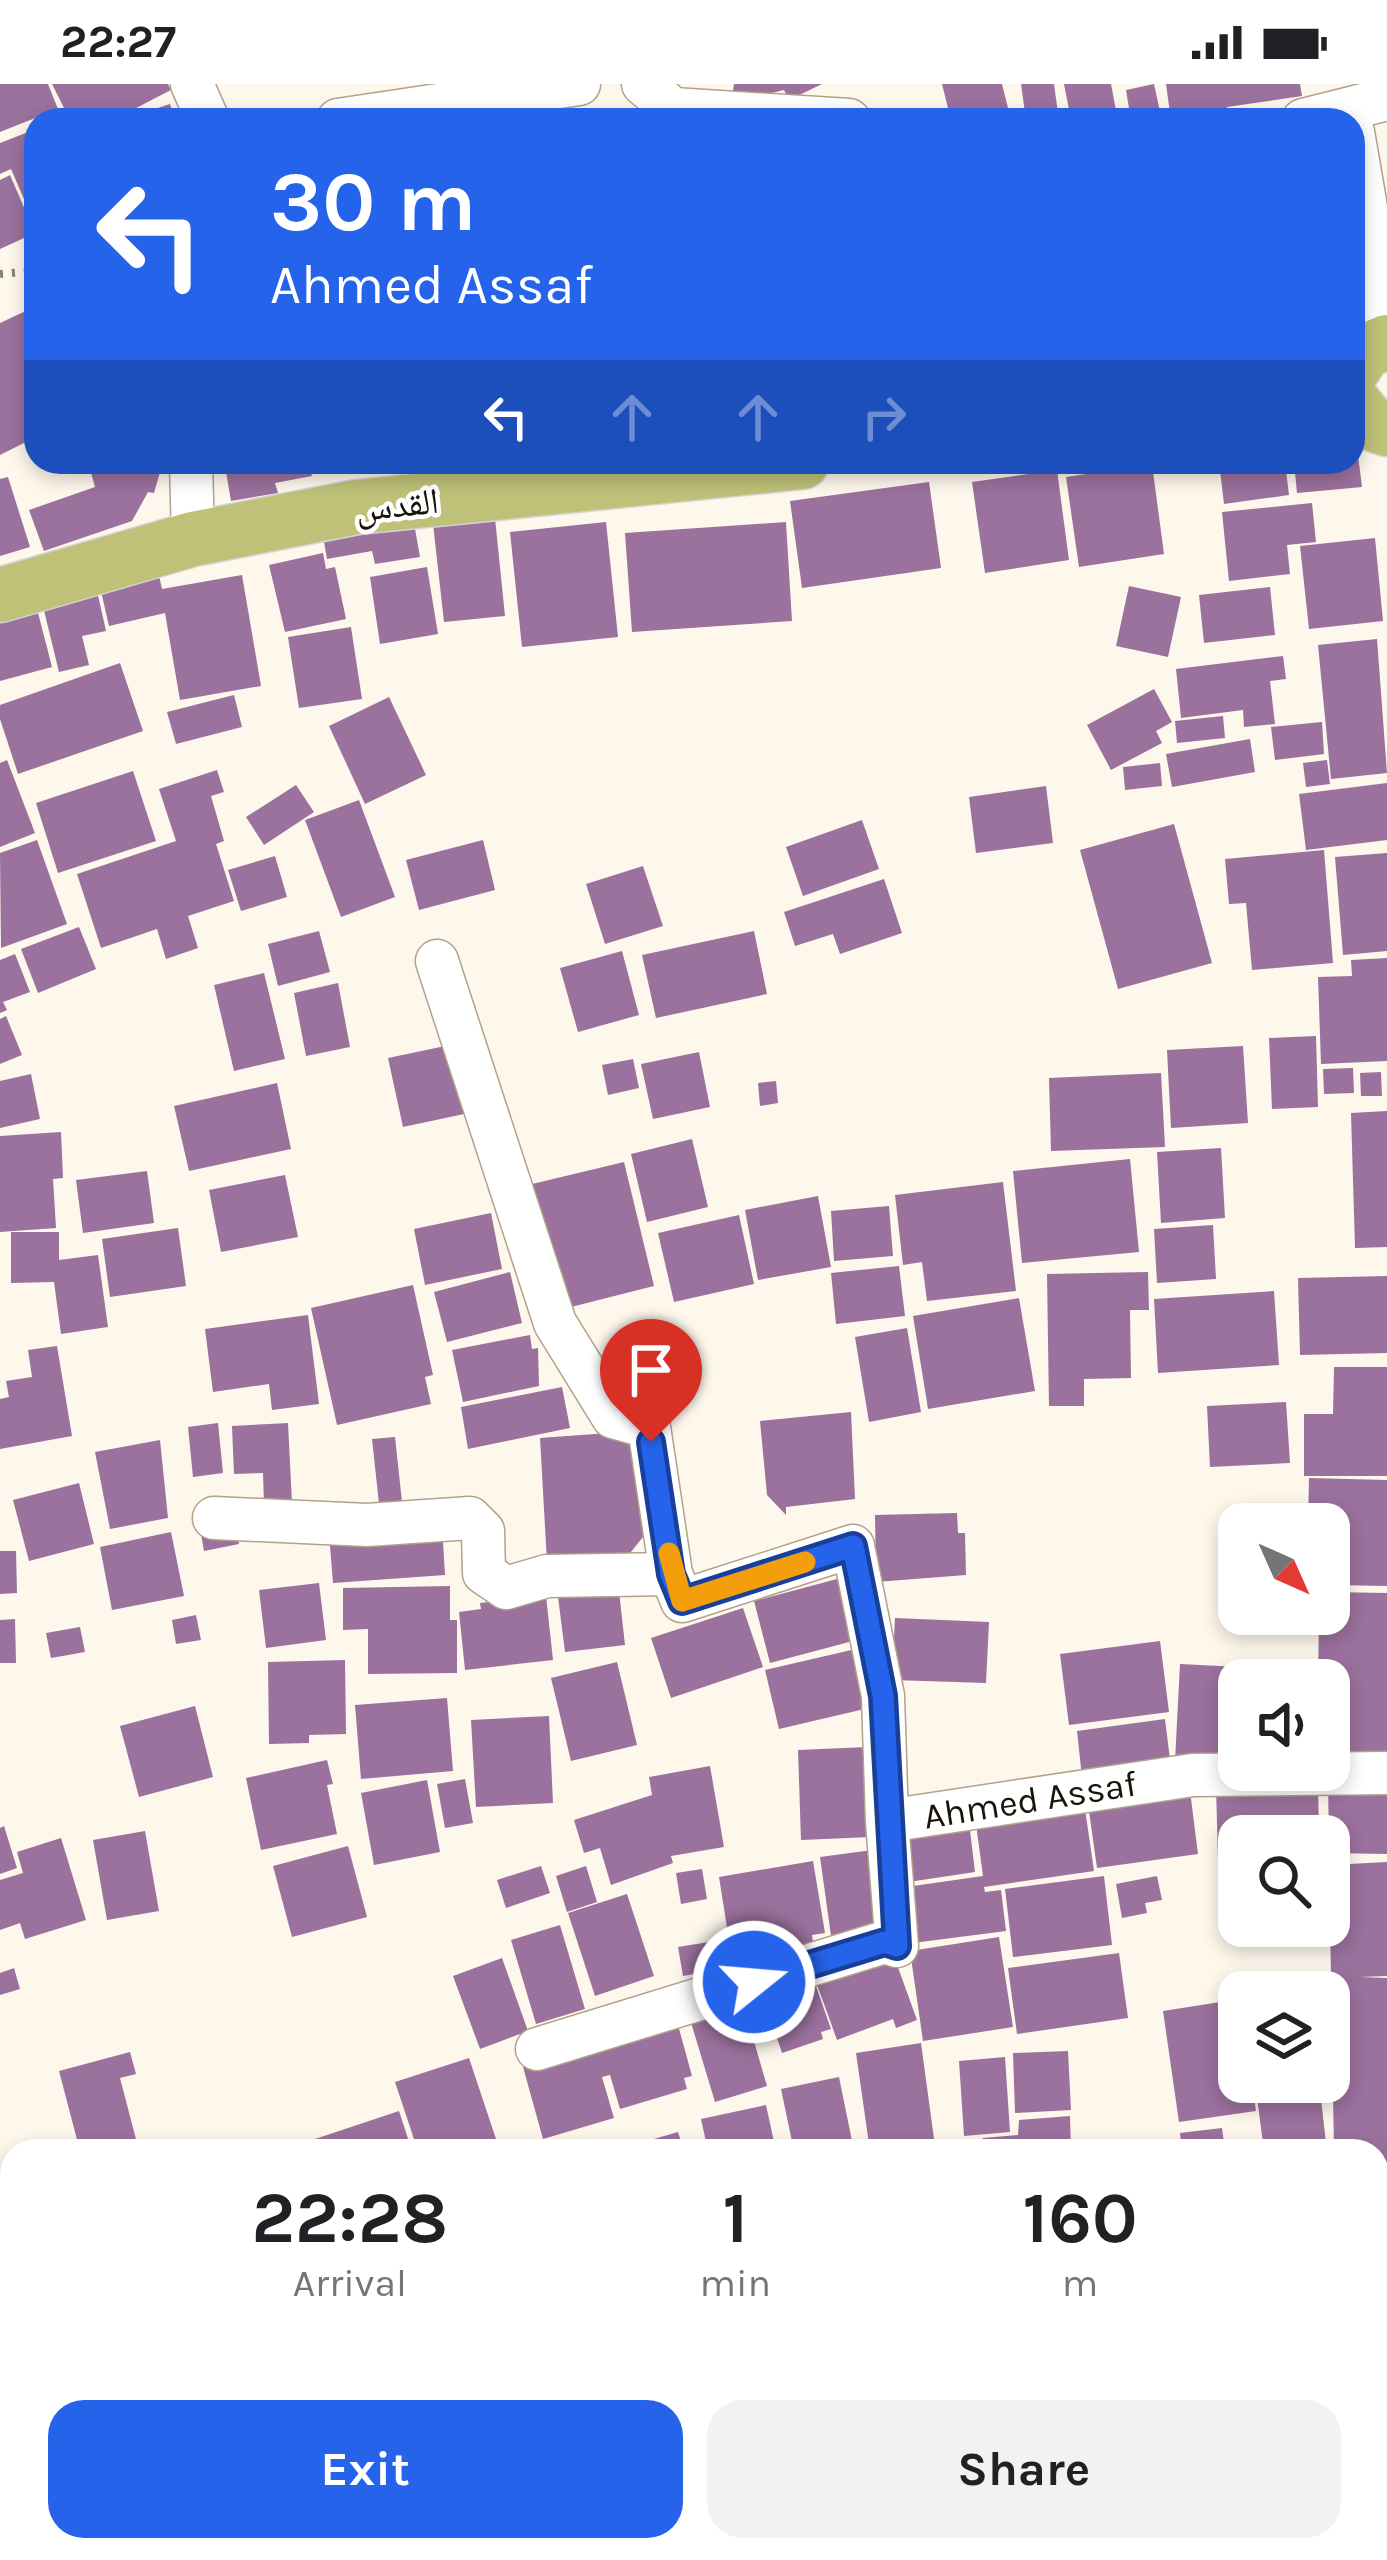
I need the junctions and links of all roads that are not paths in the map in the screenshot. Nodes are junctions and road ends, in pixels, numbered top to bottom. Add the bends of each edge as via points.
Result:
1 (579, 84) edge
2 (643, 84) edge
3 (418, 108) edge
4 (672, 108) edge
5 (1365, 167) edge
6 (1387, 330) edge
7 (190, 474) edge
8 (683, 474) edge
9 (193, 539) junction
10 (0, 596) edge
11 (436, 961) dead end
12 (214, 1518) dead end
13 (671, 1574) junction
14 (1387, 1773) edge
15 (887, 1821) junction
16 (537, 2049) dead end

1 - 3 street
2 - 4 street
5 - 6 street
7 - 9 street
8 - 9 main road, القدس via 357,507
9 - 10 main road, القدس
11 - 13 street via 555,1323 613,1417 649,1427
12 - 13 street via 367,1526 470,1518 483,1532 484,1574 506,1588 548,1576
13 - 15 street via 682,1601 853,1546 883,1696
14 - 15 street, Ahmed Assaf via 1193,1775
15 - 16 street, Ahmed Assaf via 897,1946 885,1942

